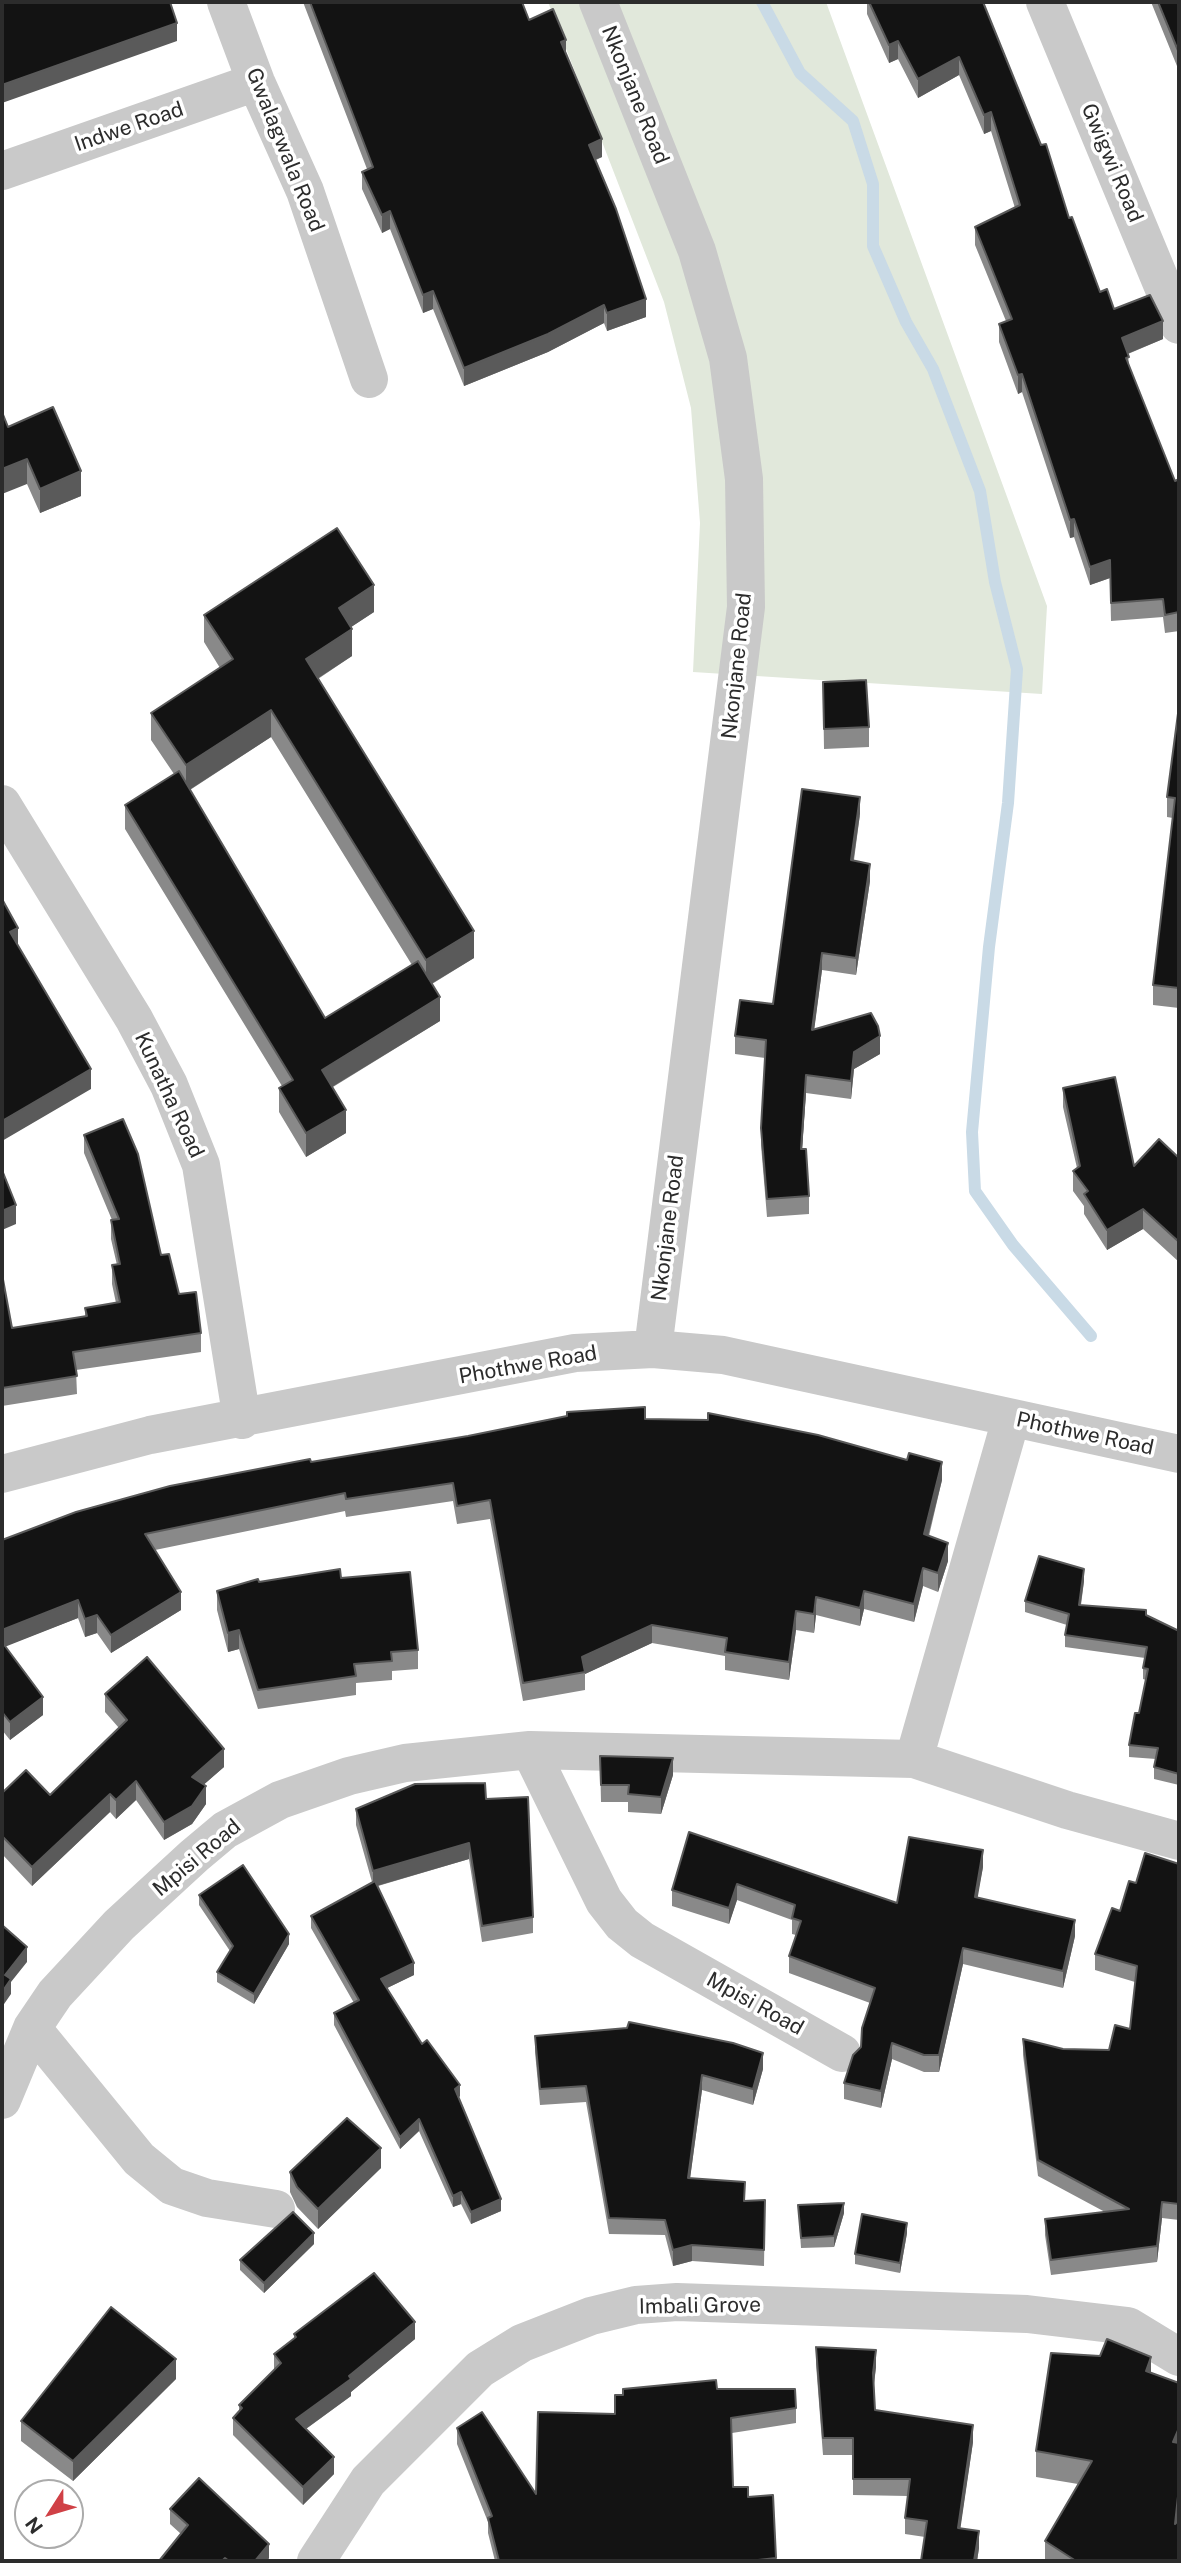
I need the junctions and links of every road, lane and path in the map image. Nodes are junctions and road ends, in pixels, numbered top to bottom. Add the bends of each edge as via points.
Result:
1 (226, 2) edge
2 (598, 2) edge
3 (1045, 2) edge
4 (256, 82) junction
5 (2, 171) edge
6 (1179, 325) edge
7 (369, 379) dead end
8 (2, 804) edge
9 (653, 1349) junction
10 (1011, 1419) junction
11 (242, 1420) junction
12 (1179, 1454) edge
13 (2, 1474) edge
14 (530, 1750) junction
15 (914, 1759) junction
16 (1179, 1841) edge
17 (32, 2028) junction
18 (842, 2053) dead end
19 (2, 2100) edge
20 (276, 2209) dead end
21 (1179, 2357) edge
22 (316, 2561) edge

1 - 4 street, Gwalagwala Road
2 - 9 street, Nkonjane Road via 697,251 728,358 744,479 746,607
3 - 6 street, Gwigwi Road
4 - 5 street, Indwe Road
4 - 7 street, Gwalagwala Road via 305,191
8 - 11 street, Kunatha Road via 134,1019 169,1085 201,1165
9 - 10 street, Phothwe Road via 723,1355
9 - 11 street, Phothwe Road via 575,1353
10 - 12 street, Phothwe Road
10 - 15 street
11 - 13 street, Phothwe Road via 92,1448
14 - 15 street, Mpisi Road
14 - 17 street, Mpisi Road via 405,1763 349,1776 253,1812 194,1856 119,1926 55,1994
14 - 18 street, Mpisi Road via 604,1900 622,1924 642,1940
15 - 16 street, Mpisi Road
17 - 19 street, Mpisi Road
17 - 20 street via 139,2160 172,2186 207,2198
21 - 22 street, Imbali Grove via 1128,2326 1027,2314 677,2302 591,2315 522,2343 480,2369 368,2481

